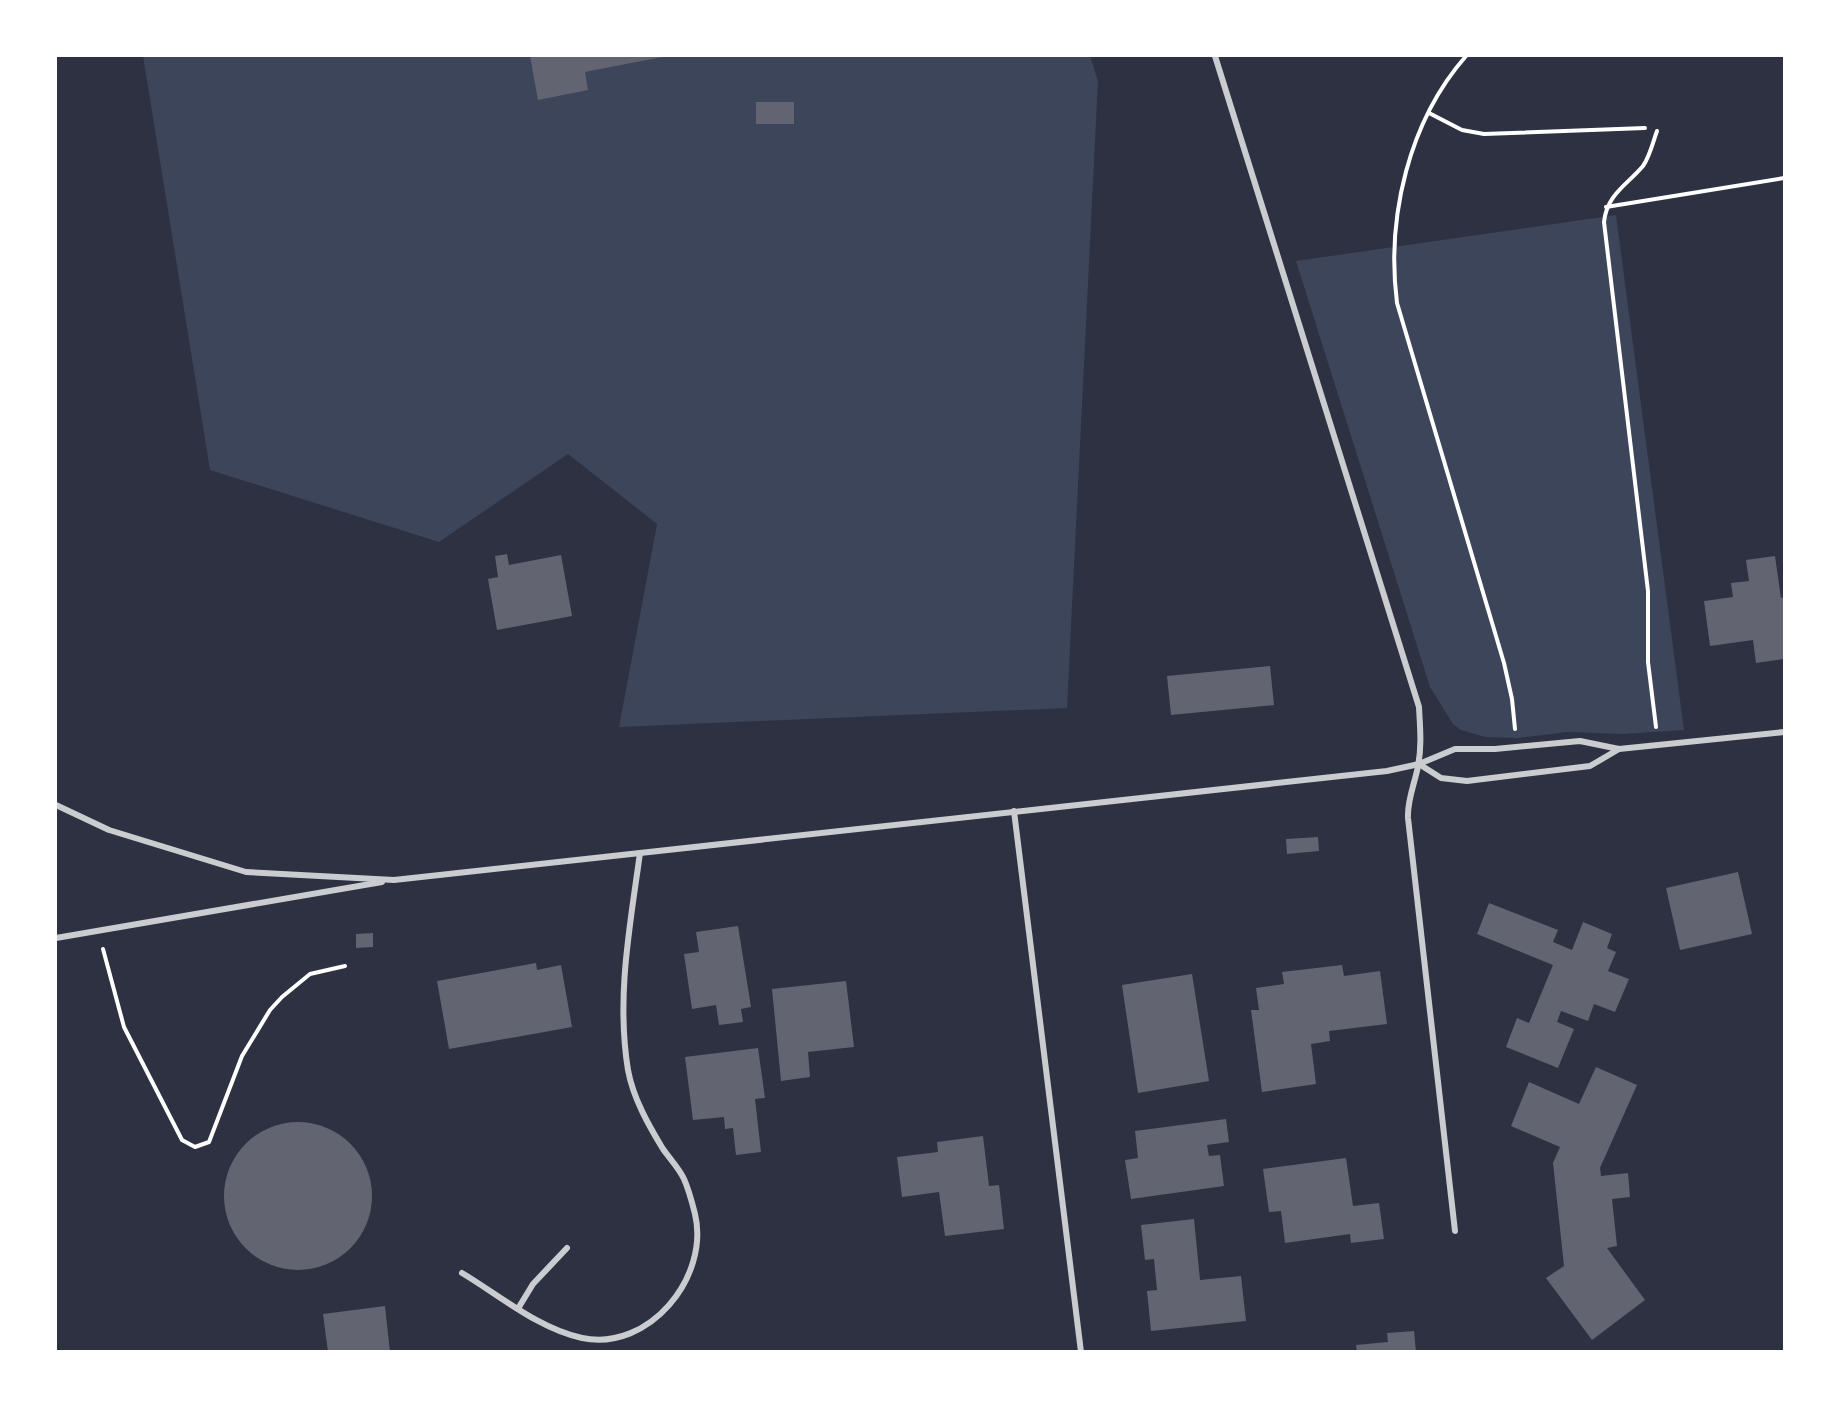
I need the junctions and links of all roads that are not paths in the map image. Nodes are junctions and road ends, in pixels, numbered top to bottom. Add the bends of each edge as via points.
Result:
1 (1215, 56) edge
2 (1785, 732) edge
3 (1619, 749) junction
4 (1419, 764) junction
5 (56, 805) edge
6 (1014, 811) junction
7 (640, 853) junction
8 (394, 880) junction
9 (56, 938) edge
10 (1455, 1231) dead end
11 (567, 1248) dead end
12 (462, 1272) dead end
13 (519, 1307) junction
14 (1081, 1352) edge

1 - 4 street via 1419,707
2 - 3 street
3 - 4 street via 1580,741 1455,749
3 - 4 street via 1590,766 1467,781 1441,778
4 - 6 street via 1386,771
4 - 10 street via 1407,809
5 - 8 street via 109,830 246,872
6 - 7 street
6 - 14 street
7 - 8 street
7 - 13 street via 625,968 624,1040 629,1074 643,1111 687,1187 696,1216 697,1248 680,1292 666,1310 622,1335 605,1339 576,1336
8 - 9 street
11 - 13 street via 533,1284
12 - 13 street

